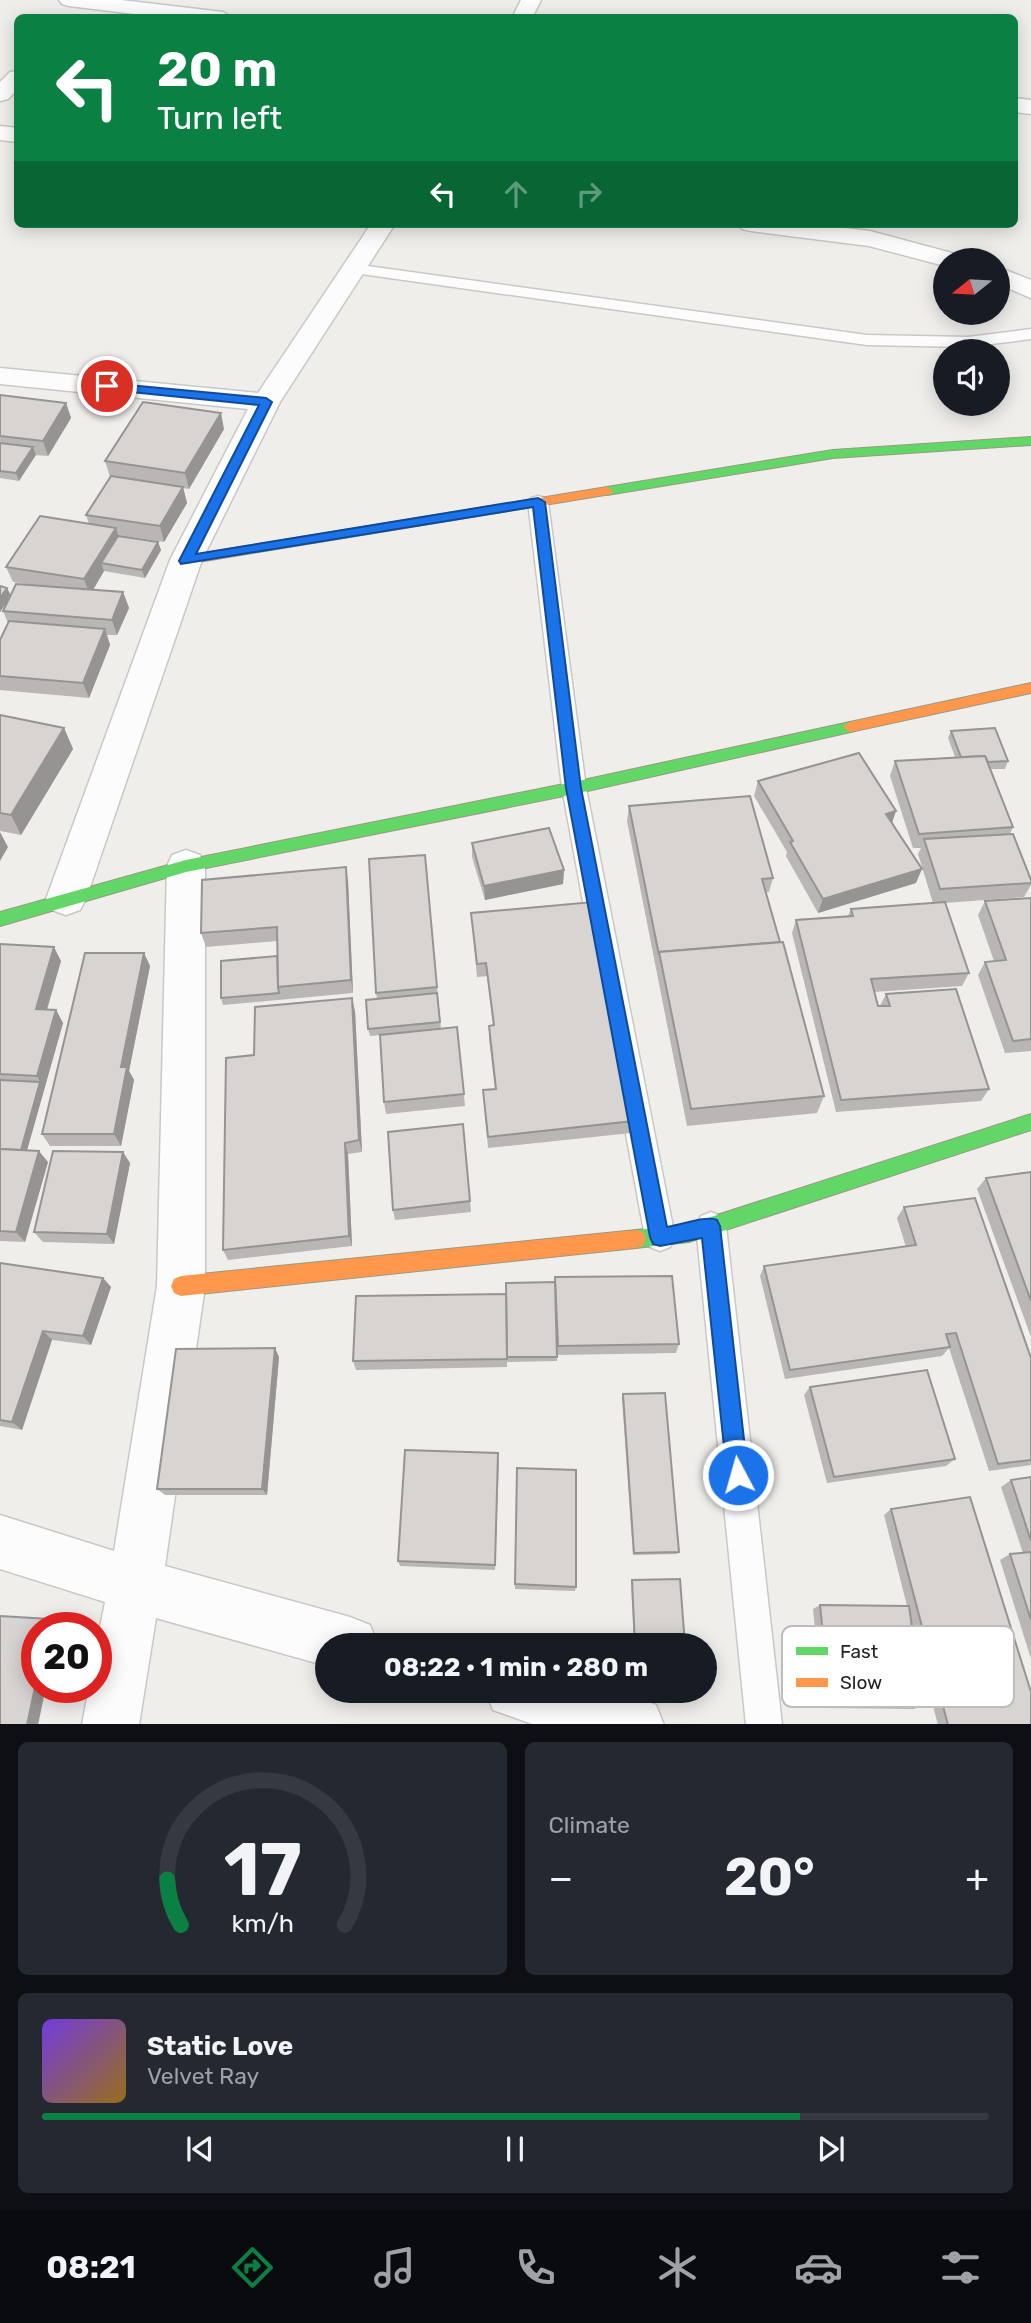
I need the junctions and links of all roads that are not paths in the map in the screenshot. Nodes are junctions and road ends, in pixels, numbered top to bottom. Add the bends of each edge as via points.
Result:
1 (68, 0) edge
2 (94, 1) edge
3 (82, 14) edge
4 (193, 14) edge
5 (14, 80) edge
6 (0, 94) edge
7 (380, 228) edge
8 (781, 228) edge
9 (933, 256) edge
10 (353, 269) junction
11 (1010, 280) edge
12 (1031, 290) edge
13 (1031, 334) edge
14 (0, 376) edge
15 (266, 402) junction
16 (1031, 441) edge
17 (538, 502) junction
18 (186, 561) junction
19 (1031, 688) edge
20 (574, 788) junction
21 (186, 866) junction
22 (65, 899) junction
23 (0, 919) edge
24 (1031, 1122) edge
25 (711, 1226) junction
26 (660, 1237) junction
27 (181, 1286) junction
28 (0, 1542) edge
29 (135, 1585) junction
30 (315, 1635) edge
31 (559, 1703) edge
32 (110, 1724) edge
33 (634, 1724) edge
34 (764, 1724) edge

1 - 2 street
2 - 3 street
2 - 4 street
5 - 6 street
7 - 10 street
8 - 9 street via 870,240
10 - 13 lane via 867,340 968,342
10 - 15 street
11 - 12 street
14 - 15 street
15 - 18 street
16 - 17 street via 833,454
17 - 18 street
17 - 20 lane
18 - 22 street
19 - 20 street
20 - 21 street
20 - 26 lane
21 - 22 street
21 - 27 street
22 - 23 street
24 - 25 street
25 - 26 street
25 - 34 lane
26 - 27 street
27 - 29 street
28 - 29 street
29 - 30 street
29 - 32 street
31 - 33 street

